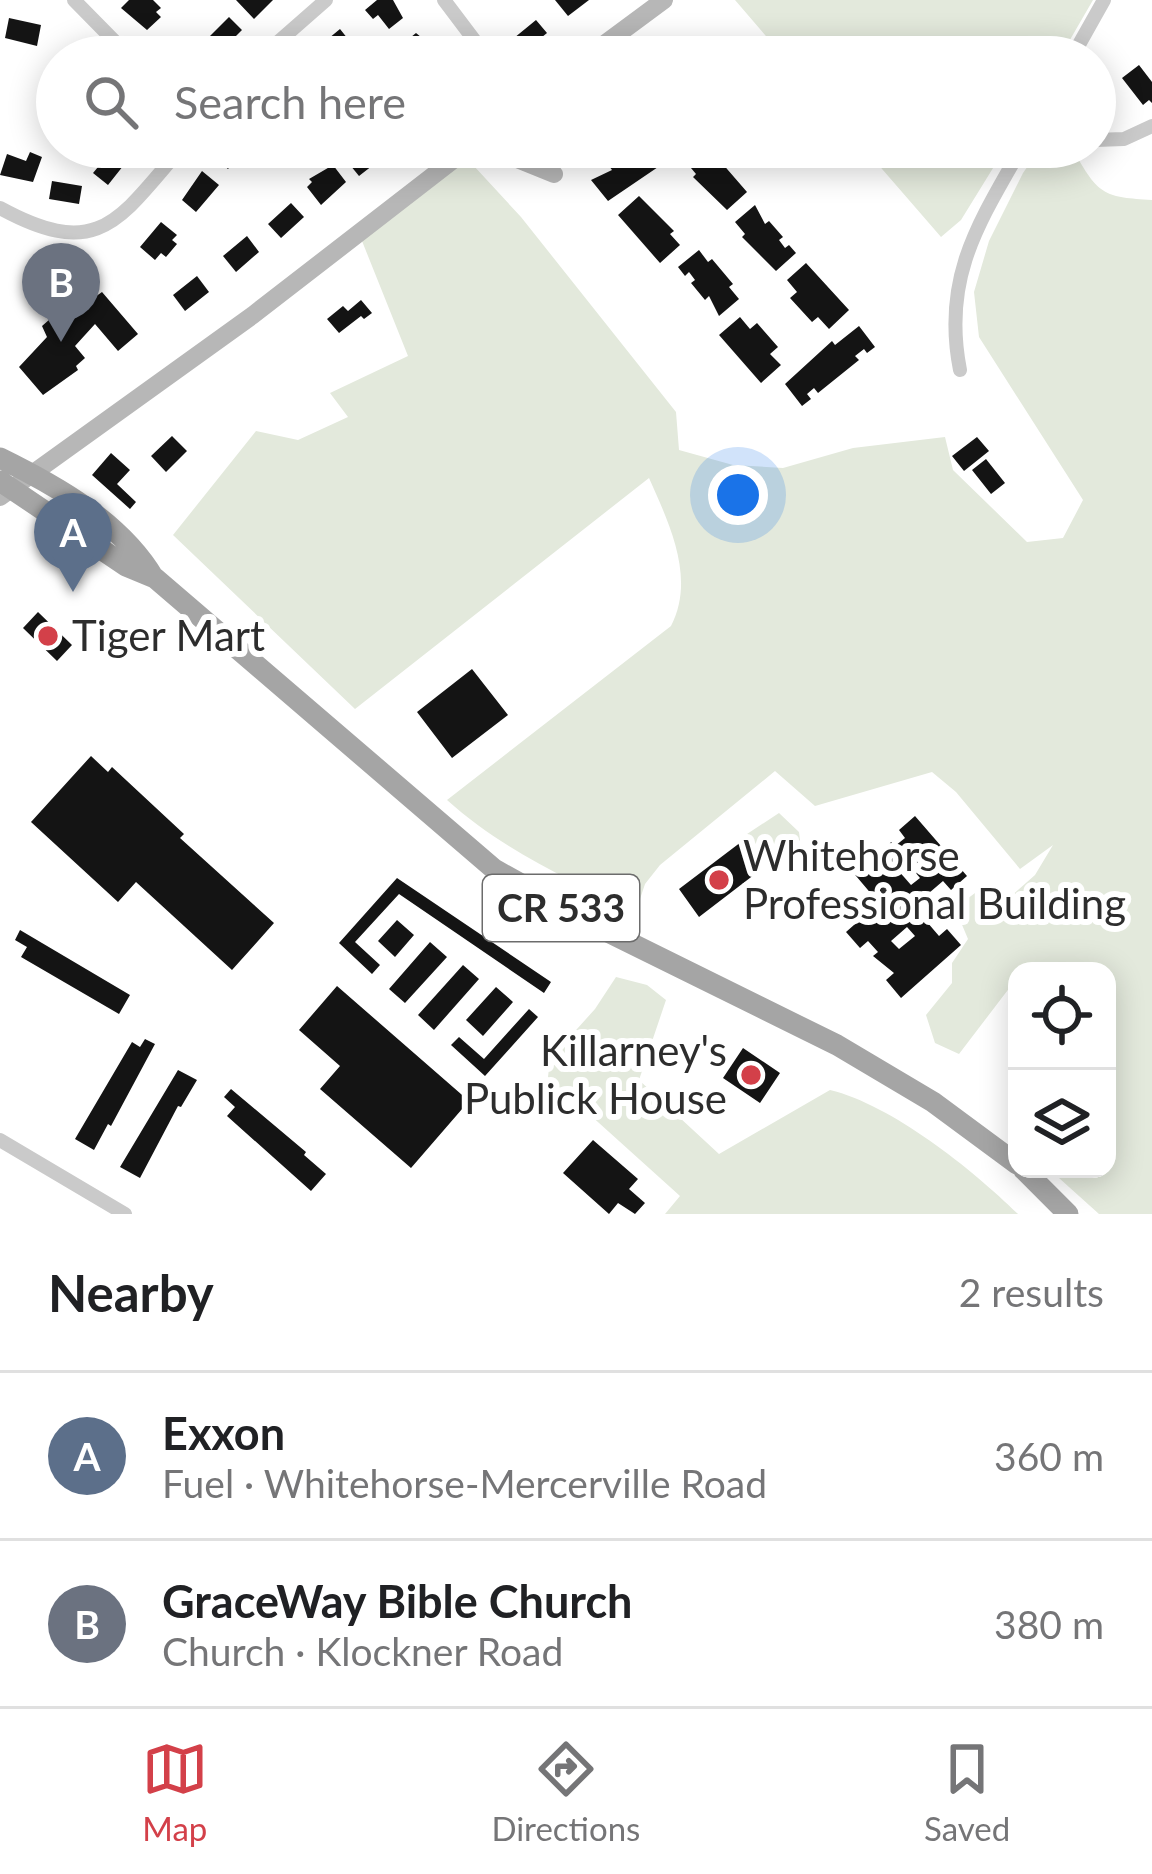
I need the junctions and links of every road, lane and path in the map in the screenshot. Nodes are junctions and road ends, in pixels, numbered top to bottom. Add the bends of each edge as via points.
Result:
1 (74, 0) edge
2 (326, 0) edge
3 (444, 0) edge
4 (664, 0) edge
5 (1104, 0) edge
6 (109, 36) edge
7 (285, 36) edge
8 (471, 36) edge
9 (615, 36) edge
10 (1084, 36) edge
11 (1152, 126) edge
12 (1116, 139) edge
13 (164, 168) edge
14 (443, 168) edge
15 (539, 168) edge
16 (1010, 168) edge
17 (554, 174) dead end
18 (0, 208) edge
19 (960, 370) dead end
20 (0, 458) edge
21 (31, 474) junction
22 (4, 489) edge
23 (155, 578) junction
24 (0, 1140) edge
25 (1008, 1158) edge
26 (1031, 1178) edge
27 (125, 1214) edge
28 (1067, 1214) edge

1 - 6 street
2 - 7 street
3 - 8 street
4 - 9 main road
5 - 10 street
11 - 12 street
13 - 18 street via 132,205 94,230 45,231
14 - 21 main road
15 - 17 main road
16 - 19 street via 960,272
20 - 21 main road, CR 533
21 - 22 main road
21 - 23 main road, CR 533 via 117,533
22 - 23 main road, CR 533
23 - 25 main road, CR 533 via 494,869 854,1054
24 - 27 street
26 - 28 main road, CR 533

